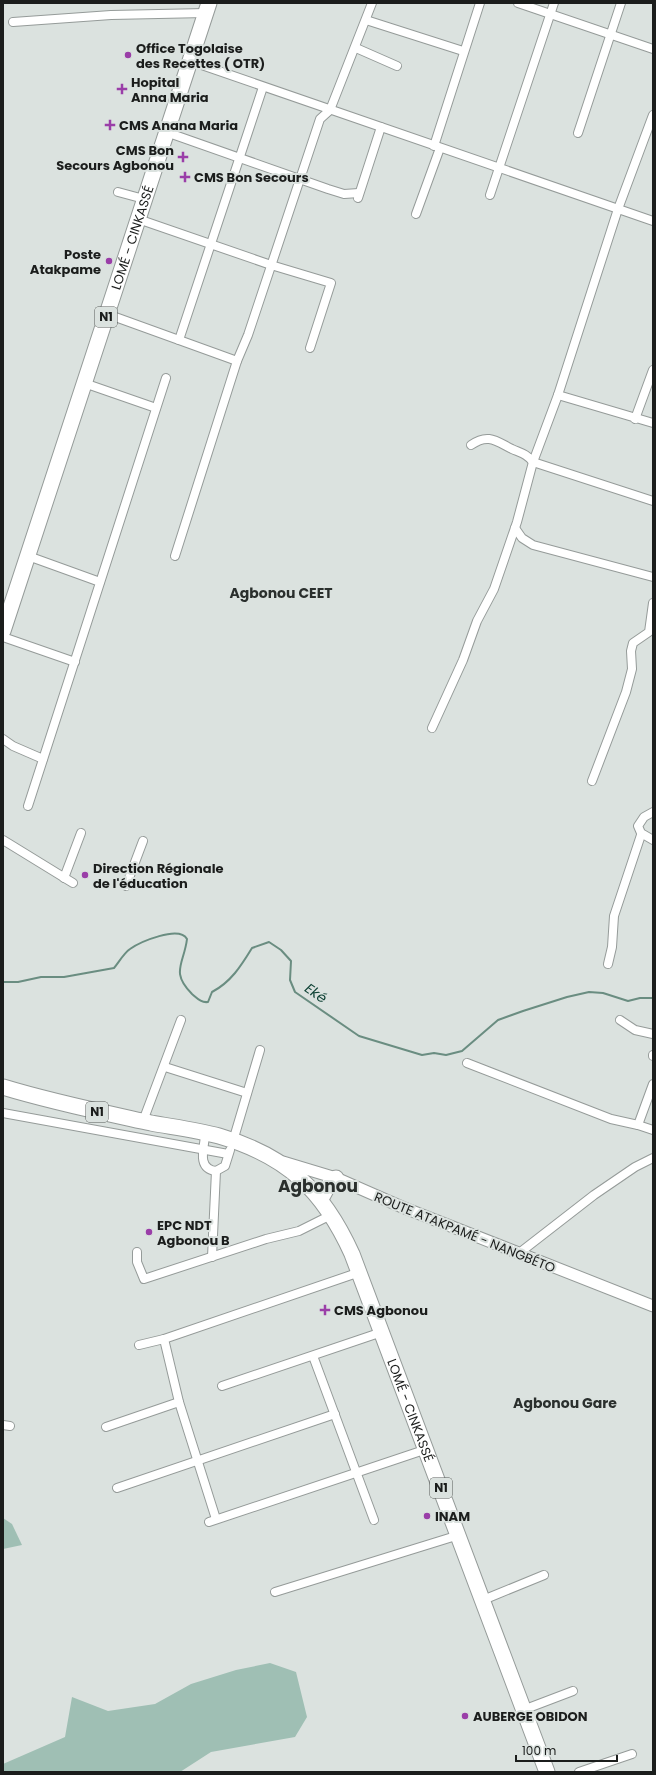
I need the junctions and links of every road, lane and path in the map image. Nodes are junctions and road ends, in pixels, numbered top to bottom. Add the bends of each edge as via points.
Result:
1 (372, 3) edge
2 (480, 3) edge
3 (518, 3) edge
4 (554, 3) edge
5 (620, 3) edge
6 (208, 8) edge
7 (550, 15) junction
8 (366, 20) junction
9 (13, 22) dead end
10 (609, 34) junction
11 (356, 48) junction
12 (653, 49) edge
13 (463, 51) junction
14 (190, 61) junction
15 (397, 66) dead end
16 (263, 86) junction
17 (330, 110) junction
18 (653, 115) edge
19 (381, 127) junction
20 (166, 132) junction
21 (578, 133) dead end
22 (437, 147) junction
23 (240, 157) junction
24 (499, 168) junction
25 (300, 179) junction
26 (118, 192) dead end
27 (490, 195) dead end
28 (144, 199) junction
29 (618, 209) junction
30 (416, 214) dead end
31 (138, 219) junction
32 (653, 222) edge
33 (212, 245) junction
34 (271, 265) junction
35 (107, 314) junction
36 (179, 340) junction
37 (310, 348) dead end
38 (237, 361) junction
39 (653, 370) edge
40 (166, 378) dead end
41 (84, 383) junction
42 (558, 395) junction
43 (156, 408) junction
44 (636, 419) junction
45 (653, 423) edge
46 (471, 446) dead end
47 (534, 462) junction
48 (653, 501) edge
49 (515, 528) junction
50 (28, 556) junction
51 (175, 556) dead end
52 (653, 577) edge
53 (100, 582) junction
54 (653, 603) edge
55 (3, 631) edge
56 (3, 638) edge
57 (75, 662) junction
58 (432, 728) dead end
59 (3, 738) edge
60 (43, 759) junction
61 (592, 782) dead end
62 (28, 806) dead end
63 (653, 812) edge
64 (82, 833) dead end
65 (641, 835) dead end
66 (3, 840) edge
67 (653, 840) edge
68 (143, 841) dead end
69 (64, 878) junction
70 (73, 883) dead end
71 (126, 886) dead end
72 (608, 964) dead end
73 (181, 1020) dead end
74 (620, 1020) dead end
75 (653, 1034) edge
76 (260, 1050) dead end
77 (467, 1063) dead end
78 (165, 1067) junction
79 (653, 1084) edge
80 (3, 1087) edge
81 (246, 1093) junction
82 (3, 1113) edge
83 (143, 1121) junction
84 (638, 1125) junction
85 (653, 1130) edge
86 (200, 1140) junction
87 (231, 1147) junction
88 (653, 1158) edge
89 (277, 1160) junction
90 (216, 1171) junction
91 (336, 1178) junction
92 (327, 1208) junction
93 (137, 1252) dead end
94 (518, 1254) junction
95 (212, 1257) junction
96 (360, 1272) junction
97 (653, 1306) edge
98 (382, 1332) junction
99 (164, 1339) junction
100 (139, 1345) dead end
101 (313, 1356) junction
102 (222, 1386) dead end
103 (180, 1402) junction
104 (335, 1414) junction
105 (106, 1427) dead end
106 (427, 1449) junction
107 (198, 1461) junction
108 (357, 1473) junction
109 (117, 1488) dead end
110 (374, 1520) dead end
111 (458, 1535) junction
112 (544, 1575) dead end
113 (275, 1592) dead end
114 (483, 1600) junction
115 (573, 1691) dead end
116 (523, 1710) junction
117 (632, 1754) dead end
118 (546, 1772) edge
119 (579, 1772) edge

1 - 8 street
2 - 13 street
3 - 7 street
4 - 7 street
5 - 10 street
6 - 9 street
6 - 14 highway, LOMÉ - CINKASSÉ / N1
7 - 10 street
7 - 24 street
8 - 11 street
8 - 13 street
10 - 12 street
10 - 21 street
11 - 15 street
11 - 17 street
13 - 22 street
14 - 16 street
14 - 20 highway, LOMÉ - CINKASSÉ / N1
16 - 17 street
16 - 23 street
17 - 19 street
17 - 25 street via 320,119
18 - 29 street
19 - 22 street
19 - 25 street via 359,196 344,194
20 - 23 street
20 - 28 highway, LOMÉ - CINKASSÉ / N1
22 - 24 street
22 - 30 street
23 - 25 street
23 - 33 street
24 - 27 street
24 - 29 street
25 - 34 street
26 - 28 street
28 - 31 highway, LOMÉ - CINKASSÉ / N1
29 - 32 street
29 - 42 street
31 - 33 street
31 - 35 highway, LOMÉ - CINKASSÉ / N1
33 - 34 street
33 - 36 street
34 - 37 street via 331,283
34 - 38 street
35 - 36 street
35 - 41 highway, LOMÉ - CINKASSÉ / N1
36 - 38 street
38 - 51 street
39 - 44 street
40 - 43 street
41 - 43 street
41 - 50 highway, LOMÉ - CINKASSÉ / N1
42 - 44 street
42 - 47 street
43 - 53 street
44 - 45 street
46 - 47 street via 479,440 499,441 527,455
47 - 48 street
47 - 49 street
49 - 52 street via 522,538 534,545
49 - 58 street via 494,589 477,621 463,660
50 - 53 street
50 - 55 highway, LOMÉ - CINKASSÉ / N1
53 - 57 street
54 - 61 street via 649,632 633,643 632,669 626,692
56 - 57 street
57 - 60 street
59 - 60 street via 13,746
60 - 62 street
63 - 67 street via 644,817 638,826 641,833
64 - 69 street
65 - 72 street via 614,916
66 - 69 street
68 - 71 street
69 - 70 street
73 - 78 street
74 - 75 street via 636,1030
76 - 81 street
77 - 84 street via 611,1119
78 - 81 street
78 - 83 street
79 - 84 street
80 - 83 highway, N1 via 59,1103
81 - 87 street
82 - 86 street
83 - 86 highway, N1
84 - 85 street
86 - 87 highway, LOMÉ - CINKASSÉ / N1
86 - 87 street
86 - 90 street via 204,1165
87 - 89 highway, LOMÉ - CINKASSÉ / N1
87 - 90 street via 225,1166
87 - 92 highway, LOMÉ - CINKASSÉ / N1 via 256,1155 283,1171
88 - 94 street via 594,1195
89 - 91 main road, ROUTE ATAKPAMÉ - NANGBÉTO
89 - 92 highway, LOMÉ - CINKASSÉ / N1 via 298,1176
90 - 95 street
91 - 92 highway via 328,1186
91 - 94 main road, ROUTE ATAKPAMÉ - NANGBÉTO
92 - 95 street via 299,1231
92 - 96 highway, LOMÉ - CINKASSÉ / N1 via 345,1237
93 - 95 street via 137,1262 144,1279
94 - 97 main road, ROUTE ATAKPAMÉ - NANGBÉTO
96 - 98 highway, LOMÉ - CINKASSÉ / N1
96 - 99 street
98 - 101 street
98 - 106 highway, LOMÉ - CINKASSÉ / N1
99 - 100 street
99 - 103 street
101 - 102 street
101 - 104 street
103 - 105 street
103 - 107 street
104 - 107 street
104 - 108 street
106 - 108 street
106 - 111 highway, LOMÉ - CINKASSÉ / N1
107 - 108 street via 212,1521
107 - 109 street
108 - 110 street
111 - 113 street
111 - 114 highway, LOMÉ - CINKASSÉ / N1
112 - 114 street
114 - 116 highway, LOMÉ - CINKASSÉ / N1
115 - 116 street
116 - 118 highway, LOMÉ - CINKASSÉ / N1
117 - 119 street

